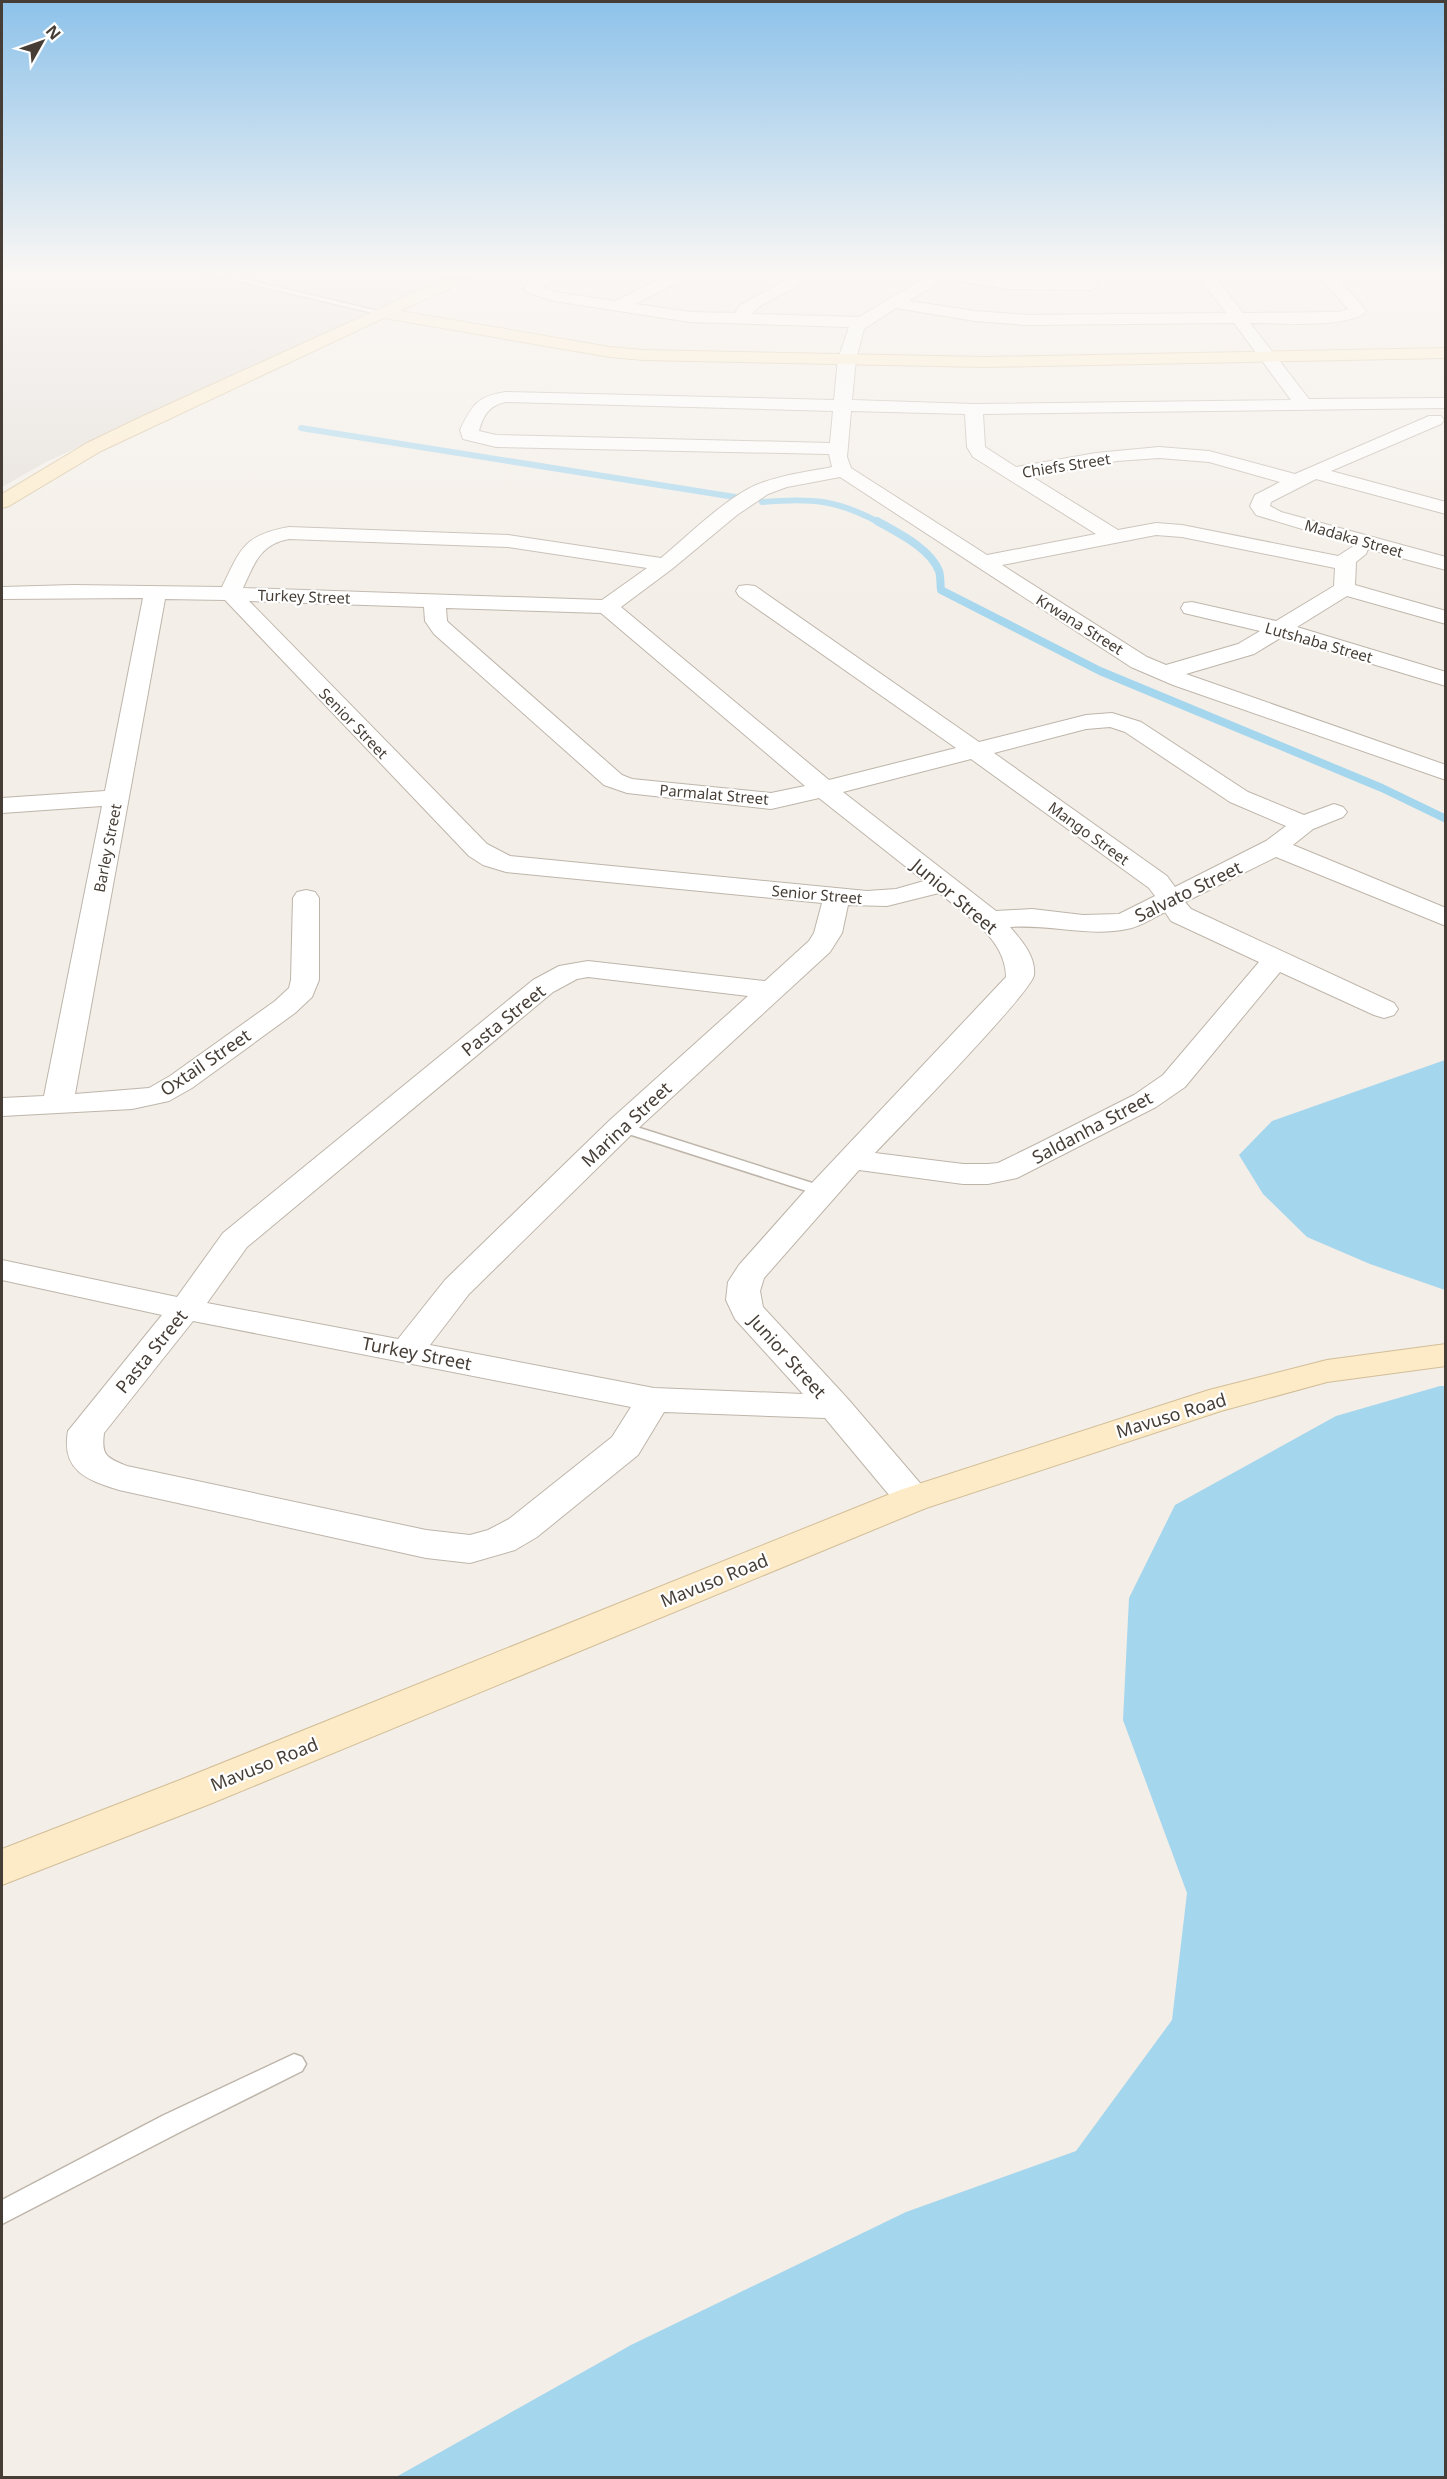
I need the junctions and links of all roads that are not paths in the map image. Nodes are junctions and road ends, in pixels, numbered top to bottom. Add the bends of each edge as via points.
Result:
1 (219, 389) edge
2 (845, 389) edge
3 (1292, 389) edge
4 (1303, 403) junction
5 (1419, 403) junction
6 (1446, 403) edge
7 (844, 406) junction
8 (974, 409) junction
9 (1440, 422) edge
10 (841, 460) junction
11 (1012, 474) junction
12 (1305, 476) junction
13 (2, 502) edge
14 (1446, 508) edge
15 (1113, 536) junction
16 (1369, 543) junction
17 (984, 562) junction
18 (1344, 564) junction
19 (1446, 564) edge
20 (665, 565) junction
21 (1344, 588) junction
22 (747, 591) dead end
23 (2, 593) edge
24 (154, 593) junction
25 (230, 593) junction
26 (435, 602) junction
27 (607, 607) junction
28 (1192, 608) dead end
29 (1446, 618) edge
30 (1280, 629) junction
31 (1163, 673) junction
32 (1446, 679) edge
33 (975, 750) junction
34 (1446, 773) edge
35 (824, 789) junction
36 (117, 798) junction
37 (2, 805) edge
38 (1334, 812) dead end
39 (1304, 824) junction
40 (1275, 847) junction
41 (942, 883) junction
42 (837, 897) junction
43 (306, 898) dead end
44 (1169, 901) junction
45 (1445, 918) edge
46 (990, 921) junction
47 (1275, 960) junction
48 (770, 990) junction
49 (1384, 1009) dead end
50 (58, 1103) junction
51 (2, 1107) edge
52 (621, 1127) junction
53 (852, 1160) junction
54 (822, 1191) junction
55 (2, 1270) edge
56 (185, 1309) junction
57 (407, 1351) junction
58 (1446, 1355) edge
59 (654, 1400) junction
60 (835, 1407) junction
61 (913, 1499) junction
62 (2, 1867) edge
63 (294, 2064) dead end
64 (2, 2212) edge

1 - 13 street via 105,442
2 - 7 street
3 - 4 street
4 - 5 street
4 - 8 street
5 - 6 street
5 - 9 street
7 - 8 street
7 - 10 street
7 - 10 street via 506,397 494,398 481,406 469,430 470,435 496,441
8 - 11 street via 976,447
9 - 12 street
10 - 17 street, Krwana Street
10 - 20 street via 761,490
11 - 12 street, Chiefs Street via 1129,455 1180,453
11 - 15 street
12 - 14 street, Chiefs Street
12 - 16 street, Madaka Street via 1262,499 1263,511
15 - 17 street
15 - 18 street via 1168,529
16 - 18 street
16 - 19 street, Madaka Street
17 - 31 street, Krwana Street via 1139,662
18 - 21 street
20 - 25 street via 508,541 289,533 270,536 254,545
20 - 27 street
21 - 29 street
21 - 30 street
22 - 33 street, Mango Street
23 - 24 street, Turkey Street
24 - 25 street, Turkey Street
24 - 36 street, Barley Street
25 - 26 street, Turkey Street
25 - 42 street, Senior Street via 492,860
26 - 27 street, Turkey Street
26 - 35 street, Parmalat Street via 436,621 442,629 619,783 635,788 760,800
27 - 35 street, Junior Street
28 - 30 street, Lutshaba Street
30 - 31 street via 1246,649
30 - 32 street, Lutshaba Street
31 - 34 street, Krwana Street
33 - 35 street, Parmalat Street
33 - 39 street, Parmalat Street via 1112,720 1133,727 1239,797
33 - 44 street, Mango Street via 1158,882
35 - 41 street, Junior Street
36 - 37 street
36 - 50 street, Barley Street
38 - 39 street, Salvato Street
39 - 40 street, Salvato Street
40 - 44 street, Salvato Street
40 - 45 street
41 - 42 street, Senior Street via 887,899
41 - 46 street, Junior Street
42 - 48 street, Marina Street via 828,933 820,946
43 - 50 street, Oxtail Street via 305,980 295,999 158,1095
44 - 46 street, Salvato Street via 1124,922 1032,917
44 - 47 street, Mango Street via 1181,915
46 - 53 street, Junior Street via 1014,950 1020,978
47 - 49 street, Mango Street
47 - 53 street, Saldanha Street via 1174,1081 1144,1101 1006,1171 963,1174
48 - 52 street, Marina Street
48 - 56 street, Pasta Street via 588,969 557,977 239,1236 226,1248
50 - 51 street, Oxtail Street
52 - 54 lane
52 - 57 street, Marina Street via 457,1287
53 - 54 street, Junior Street
54 - 60 street, Junior Street via 741,1287 747,1311
55 - 56 street, Turkey Street
56 - 57 street, Turkey Street
56 - 59 street, Pasta Street via 86,1431 82,1447 96,1469 426,1544 470,1549 501,1540 523,1528 625,1446
57 - 59 street, Turkey Street
58 - 61 street, Mavuso Road via 1327,1371 1209,1402
59 - 60 street, Turkey Street
60 - 61 street, Junior Street
61 - 62 street, Mavuso Road
63 - 64 lane

